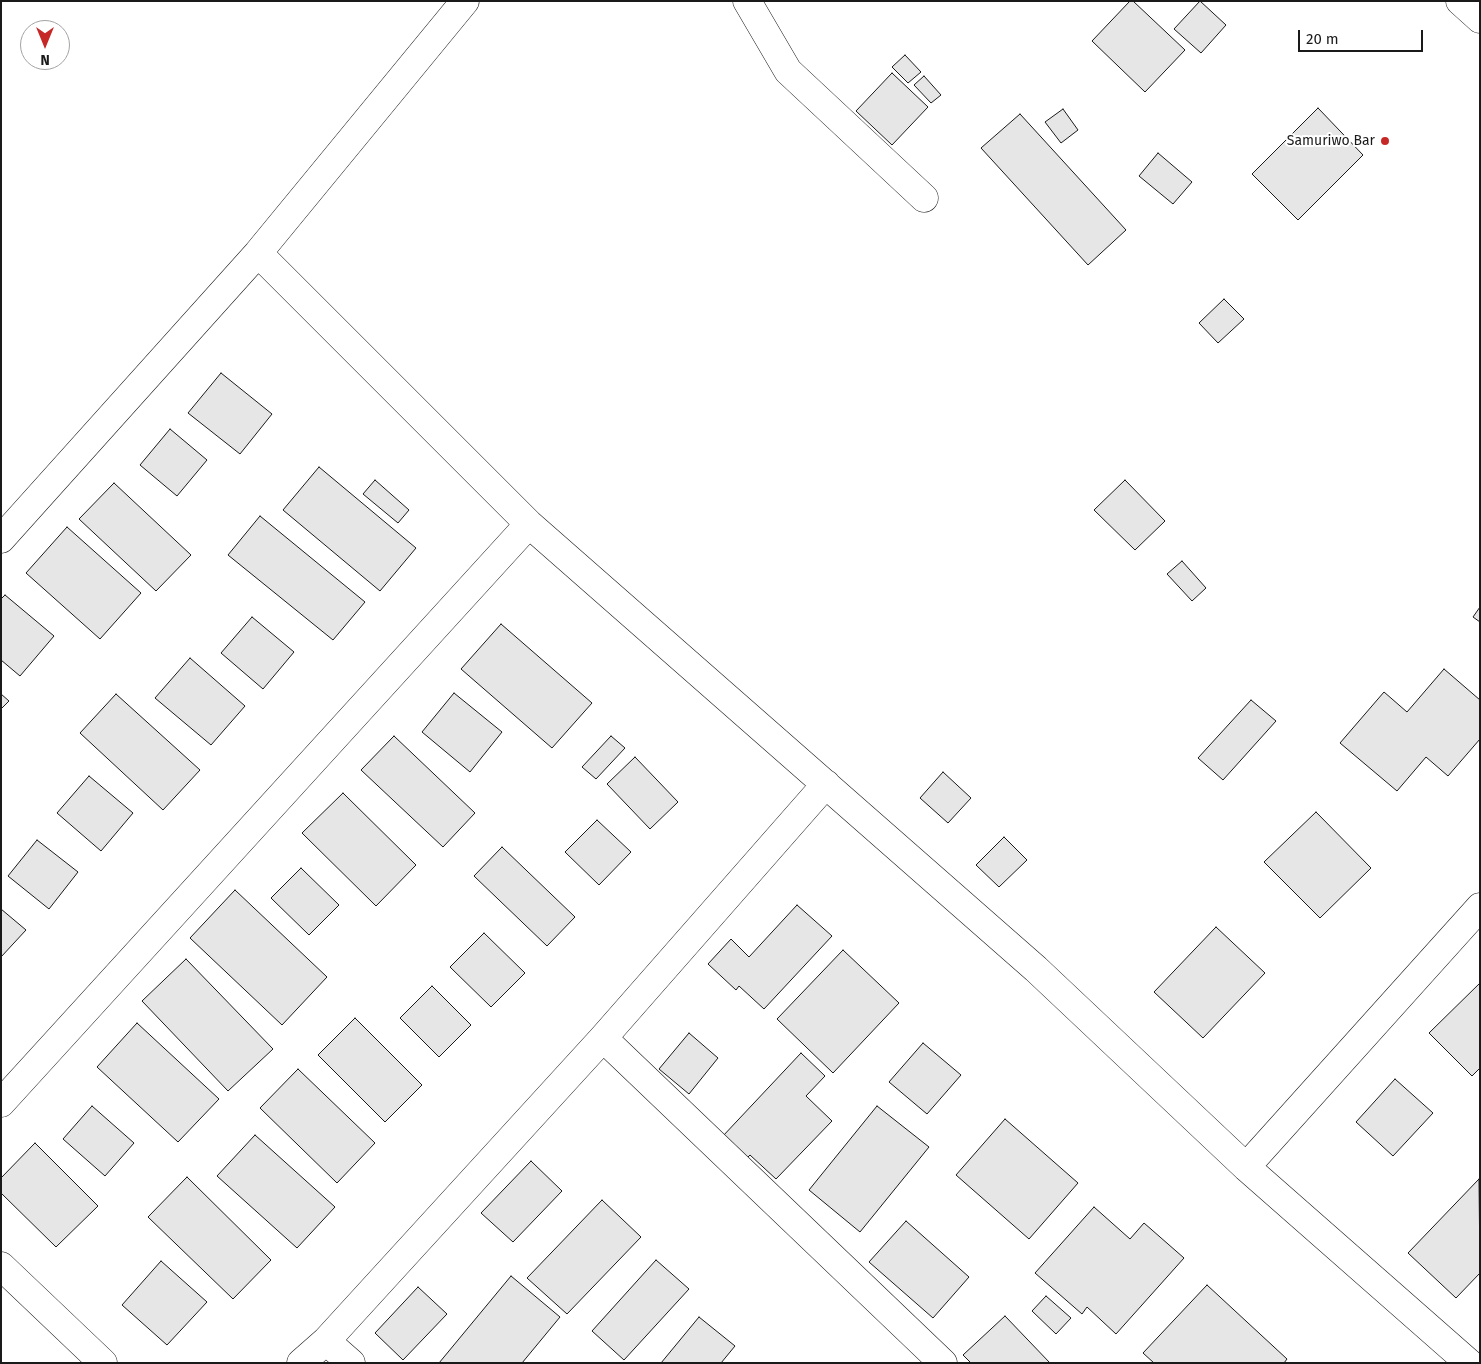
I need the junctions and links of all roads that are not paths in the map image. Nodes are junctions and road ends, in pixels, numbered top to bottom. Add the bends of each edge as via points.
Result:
1 (465, 1) edge
2 (747, 1) edge
3 (1460, 1) edge
4 (1480, 20) edge
5 (924, 198) dead end
6 (258, 253) junction
7 (530, 524) junction
8 (1, 539) edge
9 (826, 784) junction
10 (1480, 907) edge
11 (603, 1038) junction
12 (1, 1103) edge
13 (1246, 1167) junction
14 (1, 1266) edge
15 (326, 1340) junction
16 (937, 1361) edge
17 (103, 1363) edge
18 (301, 1363) edge
19 (351, 1363) edge
20 (1469, 1363) edge

1 - 6 street
2 - 5 street via 788,71
3 - 4 street
6 - 7 street
6 - 8 street
7 - 9 street
7 - 12 street
9 - 11 street
9 - 13 street via 1036,969
10 - 13 street
11 - 15 street
11 - 16 street
13 - 20 street
14 - 17 street
15 - 18 street
15 - 19 street

